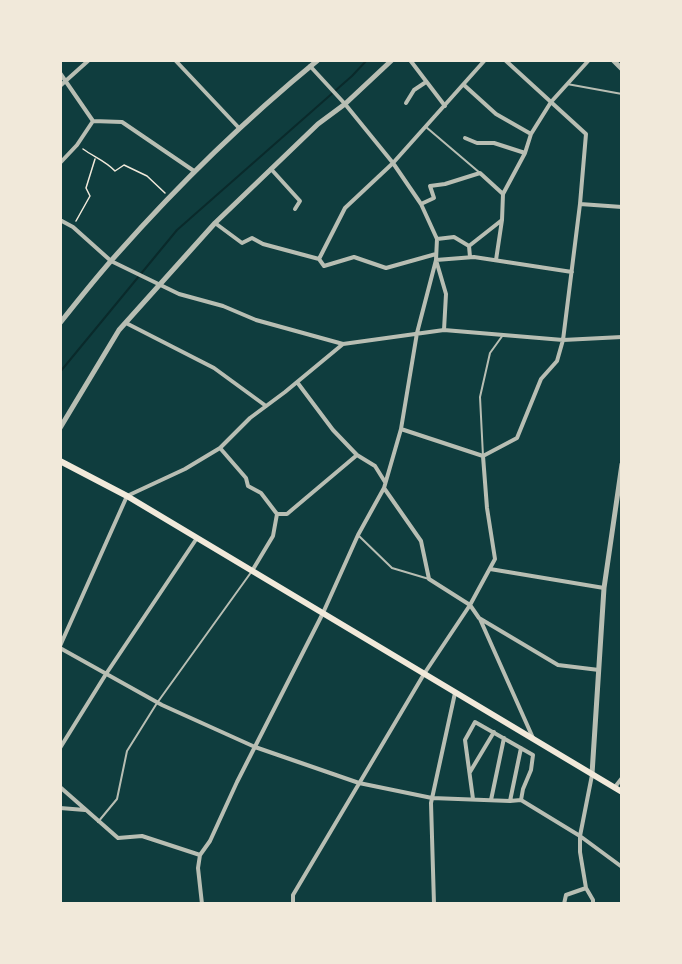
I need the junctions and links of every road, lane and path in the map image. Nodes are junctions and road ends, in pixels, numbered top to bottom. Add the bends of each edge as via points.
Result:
1 (89, 60) edge
2 (175, 60) edge
3 (318, 60) edge
4 (392, 60) edge
5 (410, 60) edge
6 (485, 60) edge
7 (505, 60) edge
8 (589, 60) edge
9 (613, 60) edge
10 (310, 66) junction
11 (622, 69) edge
12 (60, 74) edge
13 (66, 81) junction
14 (426, 82) junction
15 (567, 84) junction
16 (464, 85) junction
17 (60, 87) edge
18 (622, 94) edge
19 (551, 102) junction
20 (406, 103) dead end
21 (345, 104) junction
22 (445, 106) junction
23 (93, 121) junction
24 (426, 127) junction
25 (239, 128) junction
26 (531, 134) junction
27 (465, 138) dead end
28 (77, 145) junction
29 (525, 153) junction
30 (95, 157) junction
31 (60, 163) edge
32 (393, 163) junction
33 (271, 169) junction
34 (195, 171) junction
35 (480, 173) junction
36 (503, 194) junction
37 (170, 197) junction
38 (421, 204) junction
39 (580, 204) junction
40 (622, 207) edge
41 (295, 209) dead end
42 (60, 220) edge
43 (502, 220) junction
44 (215, 223) junction
45 (73, 227) junction
46 (437, 239) junction
47 (469, 246) junction
48 (436, 254) junction
49 (470, 257) junction
50 (319, 259) junction
51 (436, 260) junction
52 (496, 260) junction
53 (111, 261) junction
54 (572, 272) junction
55 (160, 285) junction
56 (126, 322) junction
57 (60, 323) edge
58 (444, 330) junction
59 (417, 333) junction
60 (504, 335) junction
61 (622, 338) edge
62 (563, 340) junction
63 (343, 344) junction
64 (297, 382) junction
65 (266, 406) junction
66 (60, 428) edge
67 (401, 429) junction
68 (220, 448) junction
69 (357, 455) junction
70 (483, 456) junction
71 (60, 461) edge
72 (622, 464) edge
73 (386, 482) junction
74 (384, 488) junction
75 (127, 496) junction
76 (277, 514) junction
77 (358, 535) junction
78 (197, 538) junction
79 (490, 569) junction
80 (252, 571) junction
81 (429, 579) junction
82 (604, 588) junction
83 (470, 605) junction
84 (323, 613) junction
85 (479, 618) junction
86 (60, 647) edge
87 (599, 670) junction
88 (106, 674) junction
89 (424, 674) junction
90 (455, 692) junction
91 (157, 703) junction
92 (494, 732) junction
93 (504, 738) junction
94 (533, 739) junction
95 (255, 747) junction
96 (60, 748) edge
97 (521, 748) junction
98 (469, 772) junction
99 (592, 774) junction
100 (622, 778) edge
101 (359, 783) junction
102 (60, 787) edge
103 (615, 788) junction
104 (622, 792) edge
105 (432, 798) junction
106 (472, 800) junction
107 (490, 800) junction
108 (521, 800) junction
109 (510, 801) junction
110 (60, 808) edge
111 (86, 810) junction
112 (99, 822) junction
113 (580, 836) junction
114 (200, 855) junction
115 (622, 867) edge
116 (586, 888) junction
117 (202, 904) edge
118 (293, 904) edge
119 (434, 904) edge
120 (564, 904) edge
121 (593, 904) edge

1 - 13 street
2 - 25 street
3 - 10 street
4 - 21 street
5 - 14 street
6 - 16 street
7 - 19 street
8 - 15 street
9 - 11 street
10 - 21 street
10 - 25 street
12 - 13 street
13 - 17 street
13 - 23 street
14 - 20 street via 414,90
14 - 22 street
15 - 18 lane
15 - 19 street
16 - 22 street
16 - 26 street via 496,114
19 - 26 street
19 - 39 street via 586,134
21 - 32 street
21 - 33 street
22 - 24 street
23 - 28 street
23 - 34 street via 122,122
24 - 32 street
24 - 35 lane
25 - 34 street
26 - 29 street
27 - 29 street
28 - 30 path
28 - 31 street
29 - 36 street
30 - 37 path via 116,171 124,165 147,176
30 - 45 path via 86,188 90,196
32 - 38 street
32 - 50 street via 345,208
33 - 41 street via 300,201
33 - 44 street
34 - 37 street
35 - 36 street
35 - 38 street via 430,186 434,198
36 - 43 street
37 - 53 street
38 - 46 street
39 - 40 street
39 - 54 street
42 - 45 street
43 - 47 street
43 - 52 street
44 - 50 street via 242,243 252,238
44 - 55 street
45 - 53 street
46 - 47 street via 454,237
46 - 48 street
47 - 49 street
48 - 50 street via 386,268 354,258 324,266
48 - 51 street
49 - 51 street
49 - 52 street
51 - 58 street via 447,294
51 - 59 street
52 - 54 street
53 - 55 street
53 - 57 street
54 - 62 street
55 - 56 street
55 - 63 street via 256,320
56 - 65 street via 214,368
56 - 66 street
58 - 59 street
58 - 60 street
59 - 63 street
59 - 67 street
60 - 62 street
60 - 70 lane via 490,353 480,397
61 - 62 street
62 - 70 street via 557,361 541,379 517,438
63 - 64 street
64 - 65 street
64 - 69 street
65 - 68 street
67 - 70 street
67 - 73 street
68 - 75 street
68 - 76 street via 246,478 248,486 261,493
69 - 73 street via 375,466
69 - 76 street via 287,514
70 - 79 street via 495,559
71 - 75 main road
72 - 82 street
73 - 74 street
74 - 77 street
74 - 81 street via 421,541
75 - 78 main road
75 - 86 street
76 - 80 street via 273,536
77 - 81 lane via 392,568
77 - 84 street
78 - 80 main road
78 - 88 street
79 - 82 street
79 - 83 street
80 - 84 main road
80 - 91 lane
81 - 83 street
82 - 87 street
83 - 85 street
83 - 89 street
84 - 89 main road
84 - 95 street
85 - 87 street via 558,665
85 - 94 street
86 - 88 street
87 - 99 street
88 - 91 street
88 - 96 street
89 - 90 main road
89 - 101 street
90 - 94 main road
90 - 105 street
91 - 95 street
91 - 112 lane via 128,751 117,799
92 - 93 street
92 - 98 street
92 - 98 street via 475,722 465,740
93 - 97 street
93 - 107 street
94 - 99 main road
95 - 101 street
95 - 114 street
97 - 108 street via 533,754
97 - 109 street
98 - 106 street
99 - 103 main road
99 - 113 street
100 - 103 street
101 - 105 street
101 - 118 street via 293,895
102 - 111 street
103 - 104 main road
105 - 106 street
105 - 119 street
106 - 107 street
107 - 109 street
108 - 109 street
108 - 113 street
110 - 111 street
111 - 112 street
112 - 114 street via 118,838 141,836
113 - 115 street
113 - 116 street
114 - 117 street
116 - 120 street via 566,895
116 - 121 street

